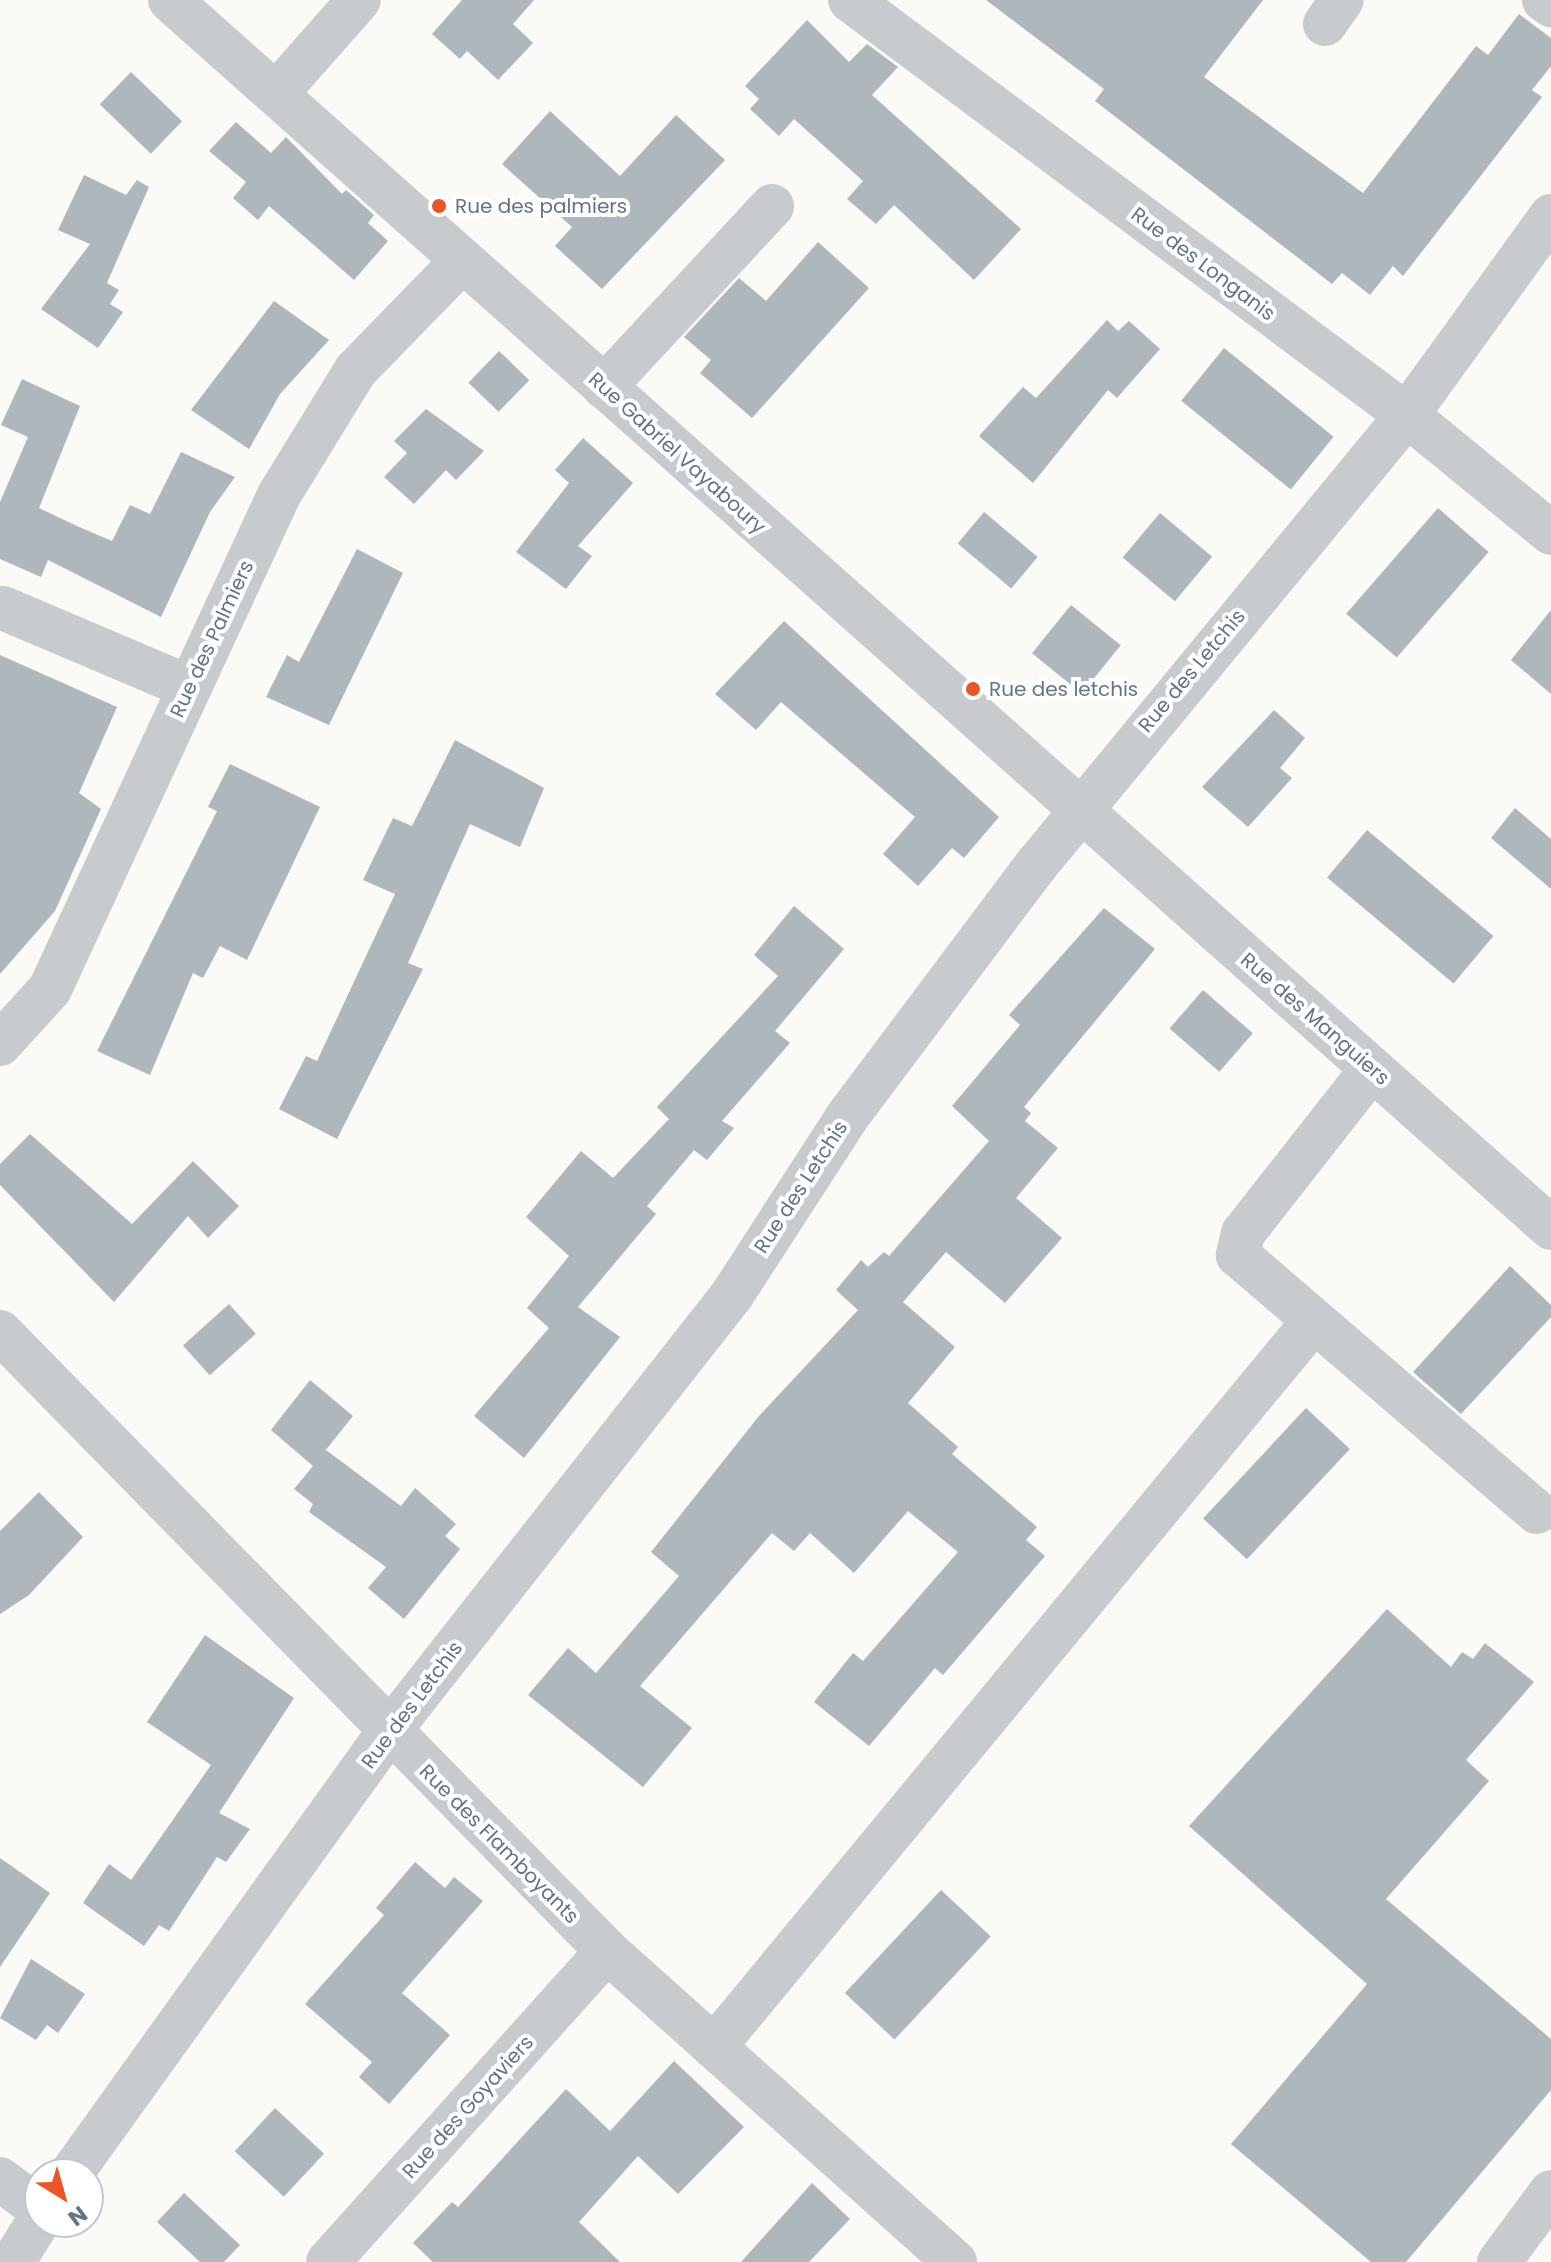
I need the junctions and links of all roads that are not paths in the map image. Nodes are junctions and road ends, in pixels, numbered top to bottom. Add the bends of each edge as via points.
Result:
1 (170, 0) edge
2 (359, 0) edge
3 (850, 0) edge
4 (1544, 0) edge
5 (1551, 5) edge
6 (894, 14) edge
7 (276, 94) junction
8 (772, 206) dead end
9 (1551, 216) edge
10 (463, 260) junction
11 (604, 387) junction
12 (1407, 415) junction
13 (1551, 533) edge
14 (3, 608) dead end
15 (189, 687) junction
16 (1077, 812) junction
17 (0, 1044) edge
18 (1371, 1070) junction
19 (1551, 1228) edge
20 (1313, 1322) junction
21 (0, 1332) edge
22 (1537, 1512) dead end
23 (387, 1734) junction
24 (607, 1951) junction
25 (714, 2047) junction
26 (82, 2158) edge
27 (0, 2179) edge
28 (1551, 2192) edge
29 (24, 2197) edge
30 (28, 2238) edge
31 (13, 2262) edge
32 (328, 2262) edge
33 (955, 2262) edge
34 (1499, 2262) edge

1 - 7 street, Rue Gabriel Vayaboury
2 - 7 street
3 - 6 street, Rue des Longanis
4 - 5 street
6 - 12 street, Rue des Longanis
7 - 10 street, Rue Gabriel Vayaboury
8 - 11 street
9 - 12 street, Rue des Letchis
10 - 11 street, Rue Gabriel Vayaboury
10 - 15 street, Rue des Palmiers via 356,370 279,495
11 - 16 street, Rue Gabriel Vayaboury
12 - 13 street, Rue des Longanis
12 - 16 street, Rue des Letchis
14 - 15 street
15 - 17 street, Rue des Palmiers via 50,989
16 - 18 street, Rue des Manguiers
16 - 23 street, Rue des Letchis via 847,1117 732,1295
18 - 19 street, Rue des Manguiers
18 - 20 street via 1239,1243 1246,1265
20 - 22 street
20 - 25 street
21 - 23 street, Rue des Flamboyants
23 - 24 street, Rue des Flamboyants
23 - 26 street, Rue des Letchis
24 - 25 street, Rue des Flamboyants
24 - 32 street, Rue des Goyaviers
25 - 33 street, Rue des Flamboyants
27 - 29 street
28 - 34 street
30 - 31 street

